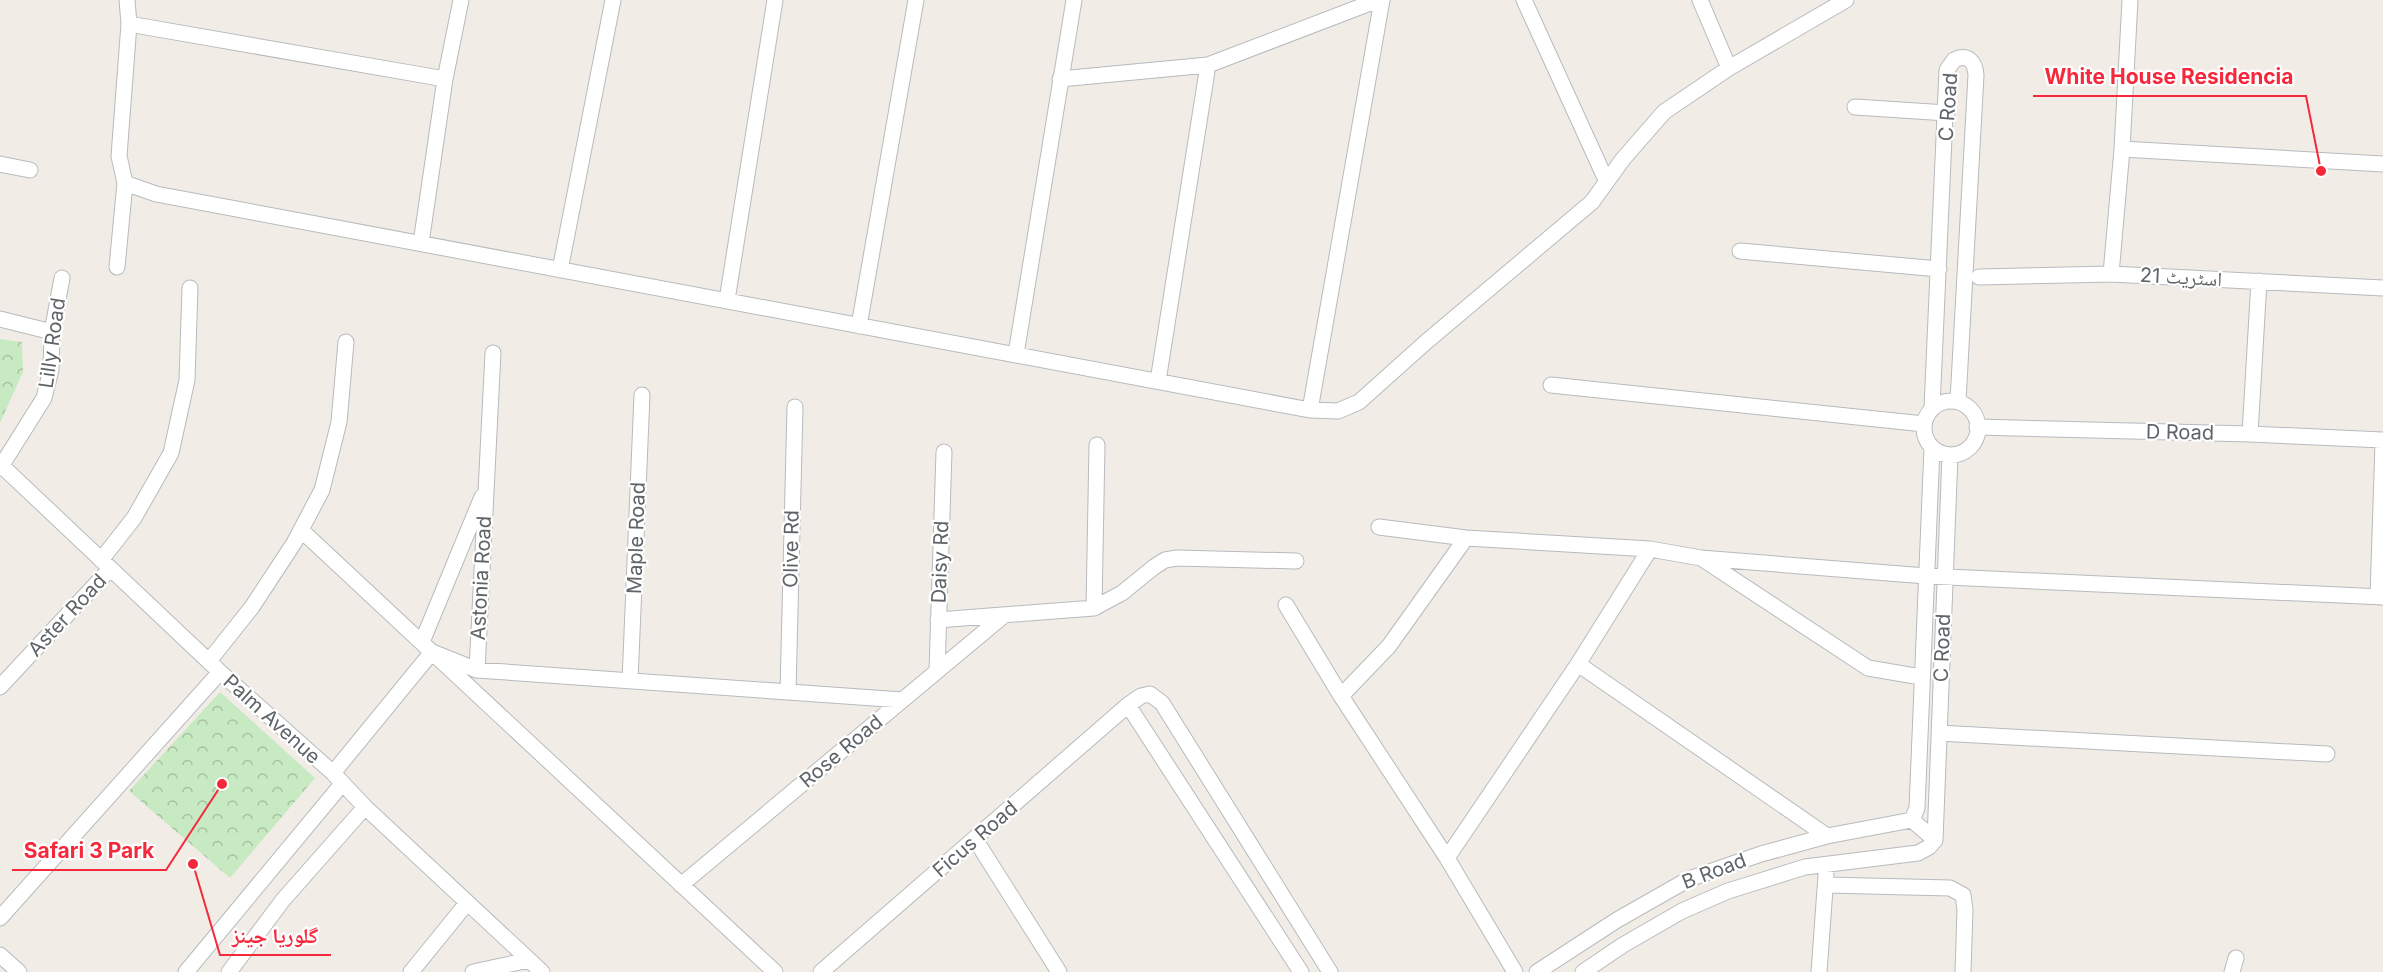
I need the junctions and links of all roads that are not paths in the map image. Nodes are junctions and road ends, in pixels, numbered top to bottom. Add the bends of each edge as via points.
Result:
1 (127, 0) edge
2 (461, 0) edge
3 (613, 0) edge
4 (775, 0) edge
5 (916, 0) edge
6 (1074, 0) edge
7 (1380, 0) edge
8 (1524, 0) edge
9 (1701, 0) edge
10 (1846, 0) edge
11 (2130, 0) edge
12 (129, 24) junction
13 (1208, 65) junction
14 (1729, 68) junction
15 (446, 79) junction
16 (1060, 79) junction
17 (1855, 107) dead end
18 (1947, 112) junction
19 (2122, 149) junction
20 (0, 164) edge
21 (2383, 164) edge
22 (30, 170) dead end
23 (1606, 180) junction
24 (125, 183) junction
25 (421, 243) junction
26 (1740, 251) dead end
27 (117, 267) dead end
28 (1939, 269) junction
29 (560, 270) junction
30 (2111, 274) junction
31 (1979, 277) dead end
32 (62, 278) dead end
33 (2259, 281) junction
34 (190, 288) dead end
35 (2383, 288) edge
36 (727, 300) junction
37 (0, 319) edge
38 (860, 326) junction
39 (52, 332) junction
40 (346, 342) dead end
41 (493, 353) dead end
42 (1016, 354) junction
43 (1158, 381) junction
44 (1551, 385) dead end
45 (642, 395) dead end
46 (1958, 401) junction
47 (795, 407) dead end
48 (1932, 408) junction
49 (1310, 410) junction
50 (1924, 424) junction
51 (1977, 427) junction
52 (2250, 434) junction
53 (2383, 441) edge
54 (1097, 445) dead end
55 (1932, 448) junction
56 (944, 452) dead end
57 (1950, 455) junction
58 (1, 467) edge
59 (486, 486) junction
60 (1379, 527) dead end
61 (301, 530) junction
62 (1466, 538) junction
63 (1650, 549) junction
64 (1701, 558) junction
65 (1296, 561) dead end
66 (105, 564) junction
67 (1926, 576) junction
68 (1945, 577) junction
69 (2380, 597) edge
70 (1286, 605) dead end
71 (1094, 608) junction
72 (1002, 617) junction
73 (938, 620) junction
74 (427, 647) junction
75 (209, 661) junction
76 (1578, 664) junction
77 (477, 670) junction
78 (936, 671) junction
79 (220, 672) junction
80 (1921, 677) junction
81 (630, 681) junction
82 (0, 687) edge
83 (788, 692) junction
84 (1341, 696) junction
85 (902, 700) junction
86 (1128, 705) junction
87 (1939, 733) junction
88 (2327, 754) dead end
89 (337, 779) junction
90 (365, 807) junction
91 (1912, 820) junction
92 (1827, 836) junction
93 (975, 838) junction
94 (1935, 840) junction
95 (1447, 858) junction
96 (1826, 863) junction
97 (681, 885) junction
98 (1826, 885) junction
99 (467, 903) junction
100 (0, 918) edge
101 (0, 955) edge
102 (529, 960) junction
103 (1592, 970) edge
104 (19, 972) edge
105 (186, 972) edge
106 (229, 972) edge
107 (411, 972) edge
108 (473, 972) edge
109 (542, 972) edge
110 (775, 972) edge
111 (821, 972) edge
112 (1059, 972) edge
113 (1301, 972) edge
114 (1330, 972) edge
115 (1515, 972) edge
116 (1537, 972) edge
117 (1819, 972) edge
118 (1962, 972) edge

1 - 12 street
2 - 15 street
3 - 29 street
4 - 36 street
5 - 38 street
6 - 16 street
7 - 13 street
7 - 49 street
8 - 23 street
9 - 14 street
10 - 14 street
11 - 19 street
12 - 15 street
12 - 24 street via 119,156
13 - 16 street
13 - 43 street
14 - 23 street via 1664,112
15 - 25 street
16 - 42 street
17 - 18 street
18 - 28 street, C Road
18 - 46 street, C Road via 1948,66 1959,57 1967,58 1974,64 1976,75
19 - 21 street
19 - 30 street
20 - 22 street
23 - 49 street via 1592,202 1359,402 1338,411
24 - 25 street via 156,194
24 - 27 street
25 - 29 street
26 - 28 street
28 - 48 street, C Road
29 - 36 street
30 - 31 street, اسٹریٹ 21
30 - 33 street, اسٹریٹ 21
32 - 39 street, Lilly Road
33 - 35 street, اسٹریٹ 21
33 - 52 street
34 - 66 street, Aster Road via 187,380 171,453
36 - 38 street
37 - 39 street
38 - 42 street
39 - 58 street, Lilly Road via 51,370 44,398
40 - 61 street via 339,422 322,490
41 - 59 street, Astonia Road
42 - 43 street
43 - 49 street
44 - 50 street
45 - 81 street, Maple Road
46 - 48 street via 1949,400
46 - 51 street via 1972,411
47 - 83 street, Olive Rd
48 - 50 street
50 - 55 street
51 - 52 street, D Road
51 - 57 street via 1972,444
52 - 53 street, D Road
53 - 69 street
54 - 71 street
55 - 57 street
55 - 67 street, C Road
56 - 73 street, Daisy Rd
57 - 68 street, C Road
58 - 66 street, Palm Avenue
59 - 74 street, Astonia Road
59 - 77 street, Astonia Road
60 - 62 street
61 - 74 street
61 - 75 street via 252,607
62 - 63 street
62 - 84 street via 1389,646
63 - 64 street
63 - 76 street
64 - 67 street
64 - 80 street via 1868,668
65 - 71 street via 1166,560 1122,593
66 - 75 street, Palm Avenue
66 - 82 street, Aster Road
67 - 68 street
67 - 80 street, C Road
68 - 69 street
68 - 87 street, C Road
70 - 84 street
71 - 72 street
72 - 73 street
72 - 78 street, Rose Road
73 - 78 street, Daisy Rd
74 - 77 street
74 - 89 street, Astonia Road
74 - 97 street
75 - 79 street, Palm Avenue
76 - 92 street
76 - 95 street
77 - 81 street
78 - 85 street, Rose Road
79 - 89 street, Palm Avenue
79 - 100 street
80 - 91 street, C Road via 1917,808
81 - 83 street
83 - 85 street
84 - 95 street
85 - 97 street, Rose Road
86 - 93 street, Ficus Road
86 - 113 street
86 - 114 street via 1149,694 1162,703
87 - 88 street
87 - 94 street, C Road
89 - 90 street, Palm Avenue
89 - 105 street, Astonia Road
90 - 99 street, Palm Avenue
90 - 106 street via 283,900
91 - 92 street, B Road
91 - 94 street
92 - 116 street, B Road via 1689,879
93 - 111 street, Ficus Road
93 - 112 street
94 - 96 street, B Road via 1918,853
95 - 115 street
96 - 98 street
96 - 103 street, B Road via 1771,876 1703,902 1633,939
97 - 110 street
98 - 117 street
98 - 118 street via 1950,888 1963,895
99 - 102 street, Palm Avenue
99 - 107 street
101 - 104 street
102 - 108 street
102 - 109 street, Palm Avenue

